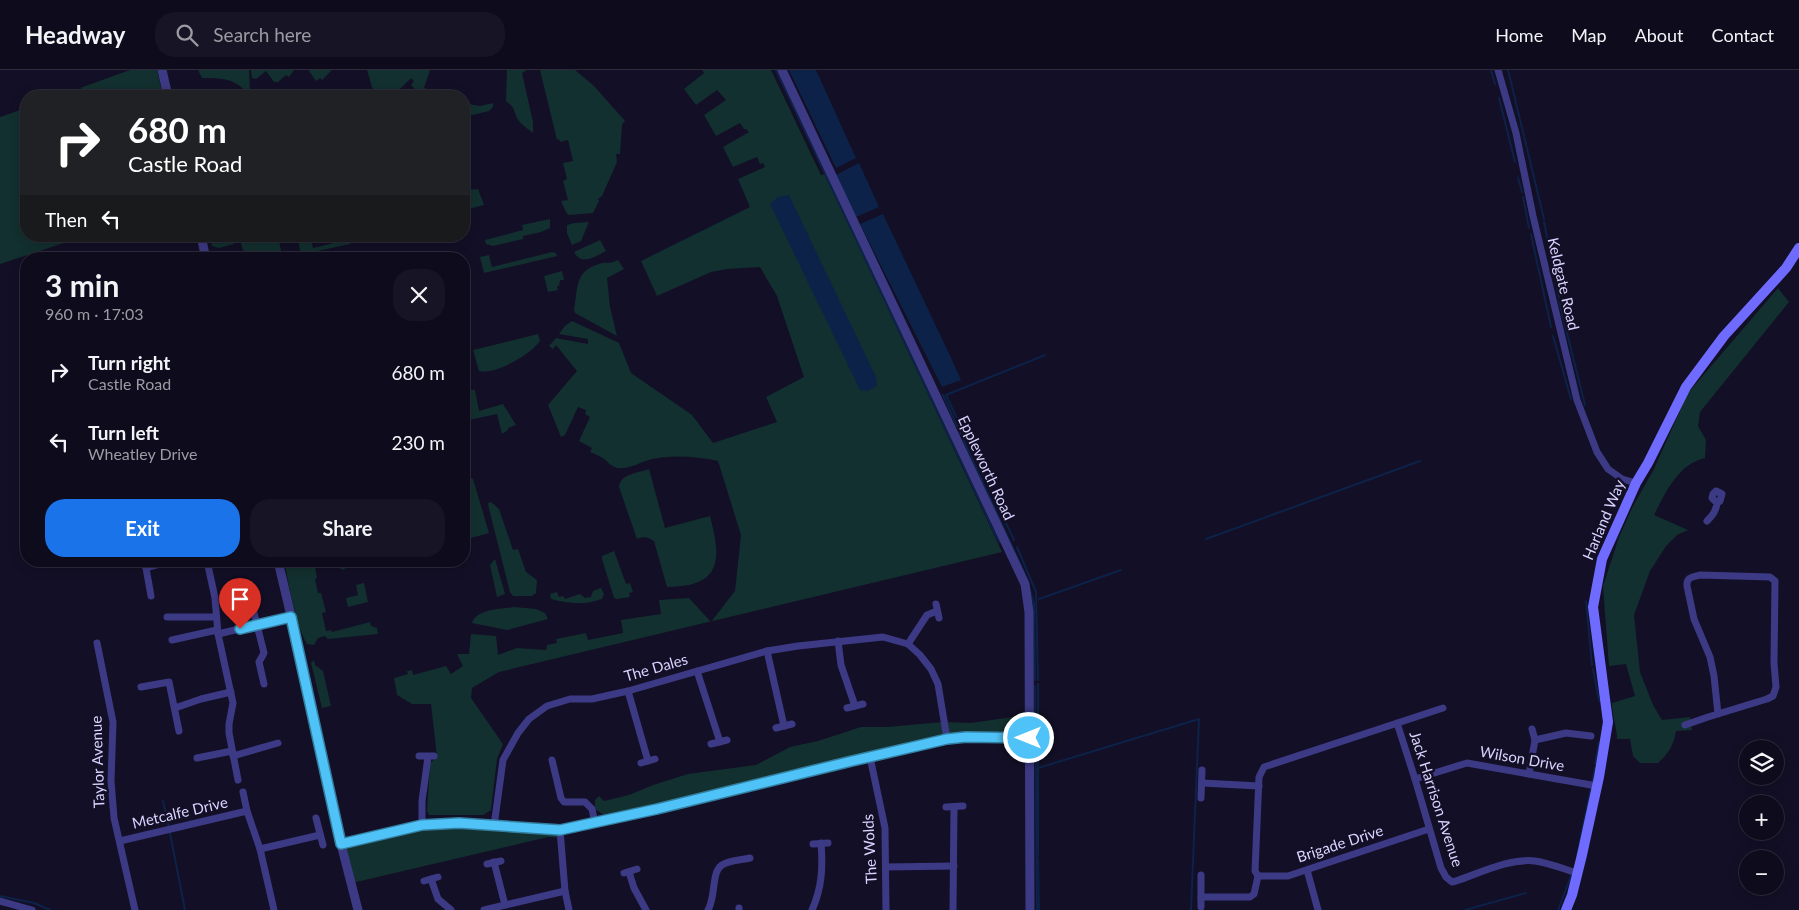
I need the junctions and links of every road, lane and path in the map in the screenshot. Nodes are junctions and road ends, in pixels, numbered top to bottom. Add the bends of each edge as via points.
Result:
1 (162, 70) edge
2 (782, 70) edge
3 (1498, 70) edge
4 (167, 90) edge
5 (1799, 248) edge
6 (1636, 483) junction
7 (1718, 502) dead end
8 (1707, 520) dead end
9 (146, 567) edge
10 (208, 567) edge
11 (279, 567) edge
12 (251, 593) dead end
13 (151, 596) dead end
14 (937, 611) dead end
15 (167, 617) dead end
16 (216, 617) junction
17 (291, 617) junction
18 (257, 625) junction
19 (217, 632) junction
20 (172, 640) dead end
21 (838, 641) junction
22 (97, 643) dead end
23 (908, 644) junction
24 (768, 651) junction
25 (696, 671) junction
26 (264, 684) dead end
27 (142, 687) dead end
28 (628, 691) junction
29 (231, 692) junction
30 (863, 704) dead end
31 (175, 708) junction
32 (1443, 708) dead end
33 (1718, 714) junction
34 (1397, 723) junction
35 (1684, 725) dead end
36 (784, 726) dead end
37 (1532, 729) dead end
38 (179, 731) dead end
39 (1591, 736) dead end
40 (1029, 738) junction
41 (947, 739) junction
42 (1535, 740) junction
43 (278, 743) dead end
44 (711, 744) dead end
45 (233, 753) junction
46 (420, 756) dead end
47 (870, 757) junction
48 (197, 758) dead end
49 (552, 760) dead end
50 (648, 761) dead end
51 (1202, 770) dead end
52 (1529, 774) junction
53 (1415, 778) junction
54 (238, 780) dead end
55 (1202, 783) junction
56 (1259, 786) junction
57 (1597, 786) junction
58 (242, 792) dead end
59 (1201, 798) dead end
60 (963, 806) dead end
61 (946, 807) dead end
62 (954, 807) junction
63 (247, 811) junction
64 (316, 818) dead end
65 (595, 823) junction
66 (422, 825) junction
67 (494, 826) junction
68 (1429, 829) junction
69 (560, 830) junction
70 (320, 835) junction
71 (120, 842) junction
72 (341, 844) junction
73 (813, 844) dead end
74 (323, 845) dead end
75 (260, 850) junction
76 (745, 857) dead end
77 (494, 862) dead end
78 (954, 866) junction
79 (886, 867) junction
80 (637, 869) dead end
81 (1307, 870) junction
82 (1577, 873) junction
83 (1201, 875) dead end
84 (1258, 876) junction
85 (431, 879) dead end
86 (565, 891) junction
87 (1201, 897) junction
88 (0, 901) edge
89 (505, 905) junction
90 (1201, 907) dead end
91 (32, 910) edge
92 (135, 910) edge
93 (274, 910) edge
94 (357, 910) edge
95 (452, 910) edge
96 (484, 910) edge
97 (569, 910) edge
98 (646, 910) edge
99 (710, 910) edge
100 (812, 910) edge
101 (886, 910) edge
102 (953, 910) edge
103 (1030, 910) edge
104 (1318, 910) edge
105 (1566, 910) edge

1 - 4 street
2 - 40 street, Eppleworth Road via 1025,584 1029,612
3 - 6 street, Keldgate Road via 1516,133 1577,400 1597,452 1608,469 1622,479
5 - 6 main road, Harland Way via 1786,268 1724,336 1686,387
6 - 57 main road, Harland Way via 1602,559 1593,607 1608,722
7 - 8 street via 1713,515
9 - 13 street
10 - 16 street via 216,598
11 - 17 street
12 - 18 street
14 - 23 street via 927,616
15 - 16 street
16 - 19 street
17 - 18 street
17 - 72 street
18 - 19 street
18 - 26 street via 264,653 259,662
19 - 20 street
19 - 29 street
21 - 23 street, The Dales via 883,637
21 - 24 street, The Dales
21 - 30 street via 851,707
22 - 71 street, Taylor Avenue via 113,722 111,781
23 - 41 street via 931,669 938,684
24 - 25 street, The Dales
24 - 36 street
25 - 28 street, The Dales
25 - 44 street via 723,741
27 - 31 street via 169,682
28 - 50 street
28 - 67 street, The Dales via 547,706 529,719 503,760
29 - 31 street
29 - 45 street via 234,703 229,733
31 - 38 street
32 - 34 street
33 - 33 street via 1767,699 1776,690 1775,581 1770,577 1700,575 1687,581 1694,619 1710,657
33 - 35 street
34 - 53 street, Jack Harrison Avenue
34 - 56 street, Jack Harrison Avenue via 1264,767
37 - 42 street
39 - 42 street via 1566,733
40 - 41 street
40 - 103 street, Eppleworth Road
41 - 47 street
42 - 52 street
43 - 45 street
45 - 48 street
45 - 54 street
46 - 66 street via 431,756 422,801
47 - 65 street
47 - 79 street, The Wolds via 886,828
49 - 65 street via 561,798 564,802 585,802 592,809
51 - 55 street
52 - 53 street, Wilson Drive via 1467,764
52 - 57 street, Wilson Drive
53 - 68 street, Jack Harrison Avenue
55 - 56 street
55 - 59 street
56 - 84 street via 1255,871
57 - 82 main road, Harland Way
58 - 63 street
60 - 62 street
61 - 62 street
62 - 78 street
63 - 71 street, Metcalfe Drive
63 - 75 street
64 - 70 street
65 - 69 street
66 - 67 street via 459,823
66 - 72 street
67 - 69 street
68 - 81 street, Brigade Drive
68 - 82 street, Jack Harrison Avenue via 1443,873 1452,882 1527,861
69 - 86 street
70 - 74 street
70 - 75 street
71 - 92 street, Taylor Avenue
72 - 94 street
73 - 100 street via 825,843 819,895
75 - 93 street
76 - 99 street via 721,866 715,873
77 - 89 street
78 - 79 street
78 - 102 street
79 - 101 street, The Wolds
80 - 98 street via 627,873
81 - 84 street, Brigade Drive via 1288,876
81 - 104 street
82 - 105 main road, Harland Way
83 - 87 street
84 - 87 street via 1254,894 1250,897
85 - 95 street via 438,899
86 - 89 street
86 - 97 street
87 - 90 street
88 - 91 street
89 - 96 street

